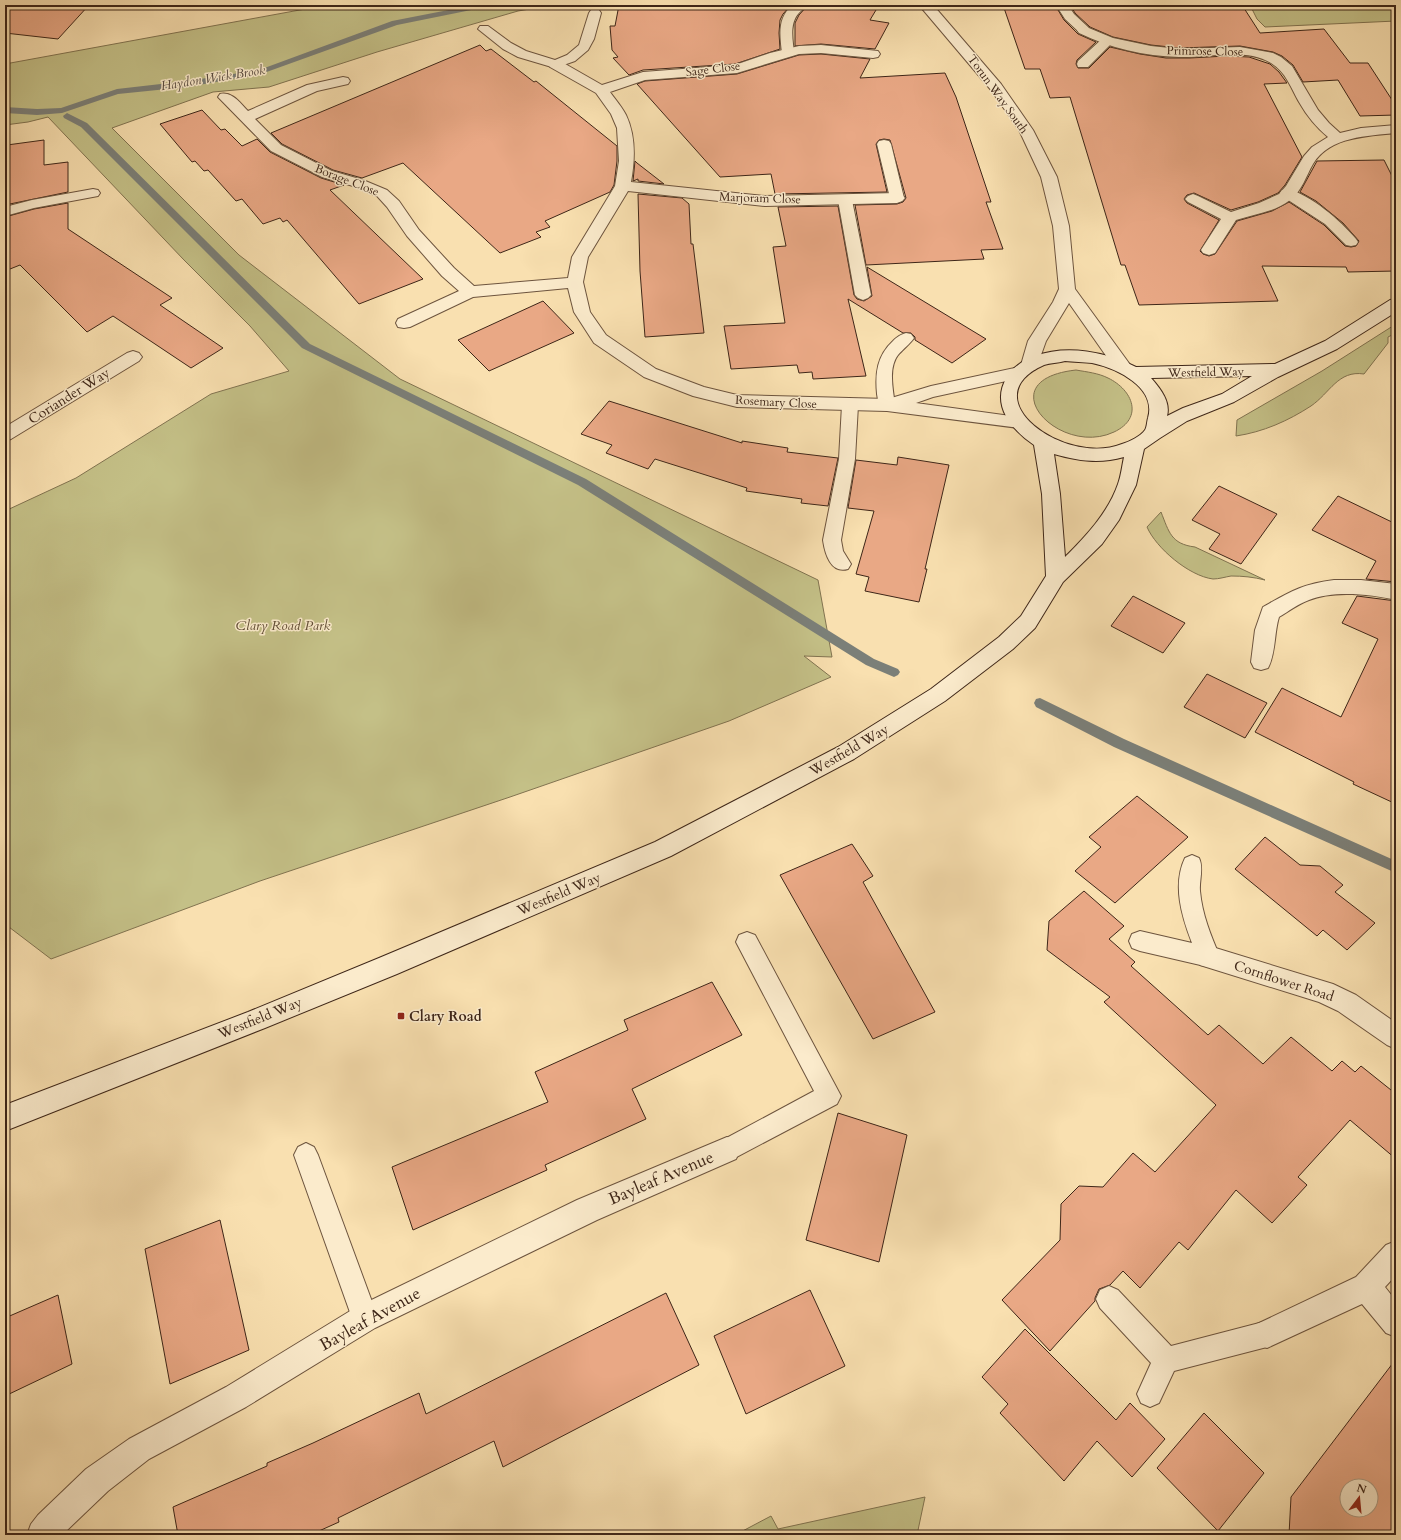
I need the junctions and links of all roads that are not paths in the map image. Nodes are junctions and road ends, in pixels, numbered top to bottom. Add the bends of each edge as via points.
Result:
1 (801, 5) edge
2 (926, 5) edge
3 (1062, 5) edge
4 (595, 13) dead end
5 (484, 28) dead end
6 (1084, 30) joint
7 (1107, 41) junction
8 (788, 53) junction
9 (873, 54) dead end
10 (555, 64) junction
11 (1083, 64) dead end
12 (343, 81) dead end
13 (601, 90) junction
14 (225, 97) dead end
15 (245, 118) junction
16 (1396, 129) edge
17 (1338, 138) junction
18 (884, 144) dead end
19 (623, 186) junction
20 (93, 193) dead end
21 (1287, 193) junction
22 (897, 198) joint
23 (1193, 199) dead end
24 (845, 200) junction
25 (5, 212) edge
26 (1230, 217) junction
27 (1351, 242) dead end
28 (1209, 250) dead end
29 (575, 282) junction
30 (1067, 289) junction
31 (470, 292) junction
32 (863, 295) dead end
33 (1396, 304) edge
34 (404, 323) dead end
35 (906, 338) dead end
36 (133, 357) dead end
37 (1024, 369) junction
38 (1128, 369) junction
39 (1278, 370) junction
40 (850, 405) junction
41 (887, 405) junction
42 (1019, 422) junction
43 (1153, 433) junction
44 (5, 436) edge
45 (1042, 441) junction
46 (1136, 446) junction
47 (842, 564) dead end
48 (1056, 577) junction
49 (1396, 592) edge
50 (1261, 662) dead end
51 (1192, 864) dead end
52 (1140, 941) dead end
53 (747, 942) dead end
54 (1209, 957) junction
55 (1396, 1036) edge
56 (5, 1118) edge
57 (727, 1150) joint
58 (306, 1155) dead end
59 (1396, 1255) edge
60 (1366, 1288) junction
61 (1109, 1299) dead end
62 (365, 1318) junction
63 (1396, 1323) edge
64 (1267, 1334) joint
65 (1166, 1360) junction
66 (1150, 1394) dead end
67 (42, 1535) edge

1 - 8 lane via 787,20
2 - 30 street, Torun Way South via 996,87 1026,130 1037,151 1049,177 1057,204
3 - 6 lane via 1069,16
4 - 10 lane via 584,47 571,58
5 - 10 lane via 522,54
6 - 7 street, Primrose Close
7 - 11 lane
7 - 17 street, Primrose Close via 1173,52 1240,50 1268,56 1281,63 1290,73 1318,119
8 - 9 street, Sage Close via 822,49
8 - 13 street, Sage Close via 737,69 643,76
10 - 13 street, Rosemary Close
12 - 15 street via 312,88
13 - 19 street, Rosemary Close via 618,114 624,128 628,161
14 - 15 street, Borage Close
15 - 31 street, Borage Close via 276,148 327,174 382,193 413,233
16 - 17 street
17 - 21 street via 1326,143 1312,156 1295,185
18 - 22 lane
19 - 24 street, Marjoram Close via 765,201
19 - 29 street, Rosemary Close via 580,257
20 - 25 lane via 32,204
21 - 26 street via 1272,204
21 - 27 lane via 1340,227
22 - 24 street, Marjoram Close
23 - 26 street
24 - 32 lane
26 - 28 street
29 - 31 street
29 - 40 street, Rosemary Close via 582,312 600,339 650,374 699,392 737,401
30 - 37 street
30 - 38 street
31 - 34 street
33 - 39 street, Westfield Way via 1341,339
35 - 41 lane via 891,352 886,362 884,373
36 - 44 street, Coriander Way
37 - 38 street, Westfield Way via 1050,357 1070,355 1091,356
37 - 41 street, Rosemary Close
37 - 42 street, Westfield Way via 1011,385 1009,395 1012,412
38 - 39 street, Westfield Way
38 - 43 street, Westfield Way via 1152,390 1158,402 1159,416
39 - 43 street, Westfield Way via 1227,398 1186,414
40 - 41 street, Rosemary Close
40 - 47 lane via 847,459 832,540 834,552
41 - 42 street, Rosemary Close
42 - 45 street, Westfield Way
43 - 46 street, Westfield Way
45 - 46 street, Westfield Way via 1071,452 1091,454 1109,454
45 - 48 street via 1051,494
46 - 48 street, Westfield Way via 1126,485 1112,515 1095,539
48 - 56 street, Westfield Way via 1028,622 938,695 846,753 663,849 344,984
49 - 50 street via 1378,588 1332,588 1301,594 1270,612
51 - 54 lane via 1188,883 1191,901 1199,934
52 - 54 lane
53 - 57 lane via 829,1096
54 - 55 street, Cornflower Road via 1324,992 1347,1003
57 - 62 street, Bayleaf Avenue via 587,1210
58 - 62 lane
59 - 60 street
60 - 63 street
60 - 64 street
61 - 65 lane
62 - 67 street, Bayleaf Avenue via 236,1397 139,1449 96,1480
64 - 65 lane
65 - 66 lane

